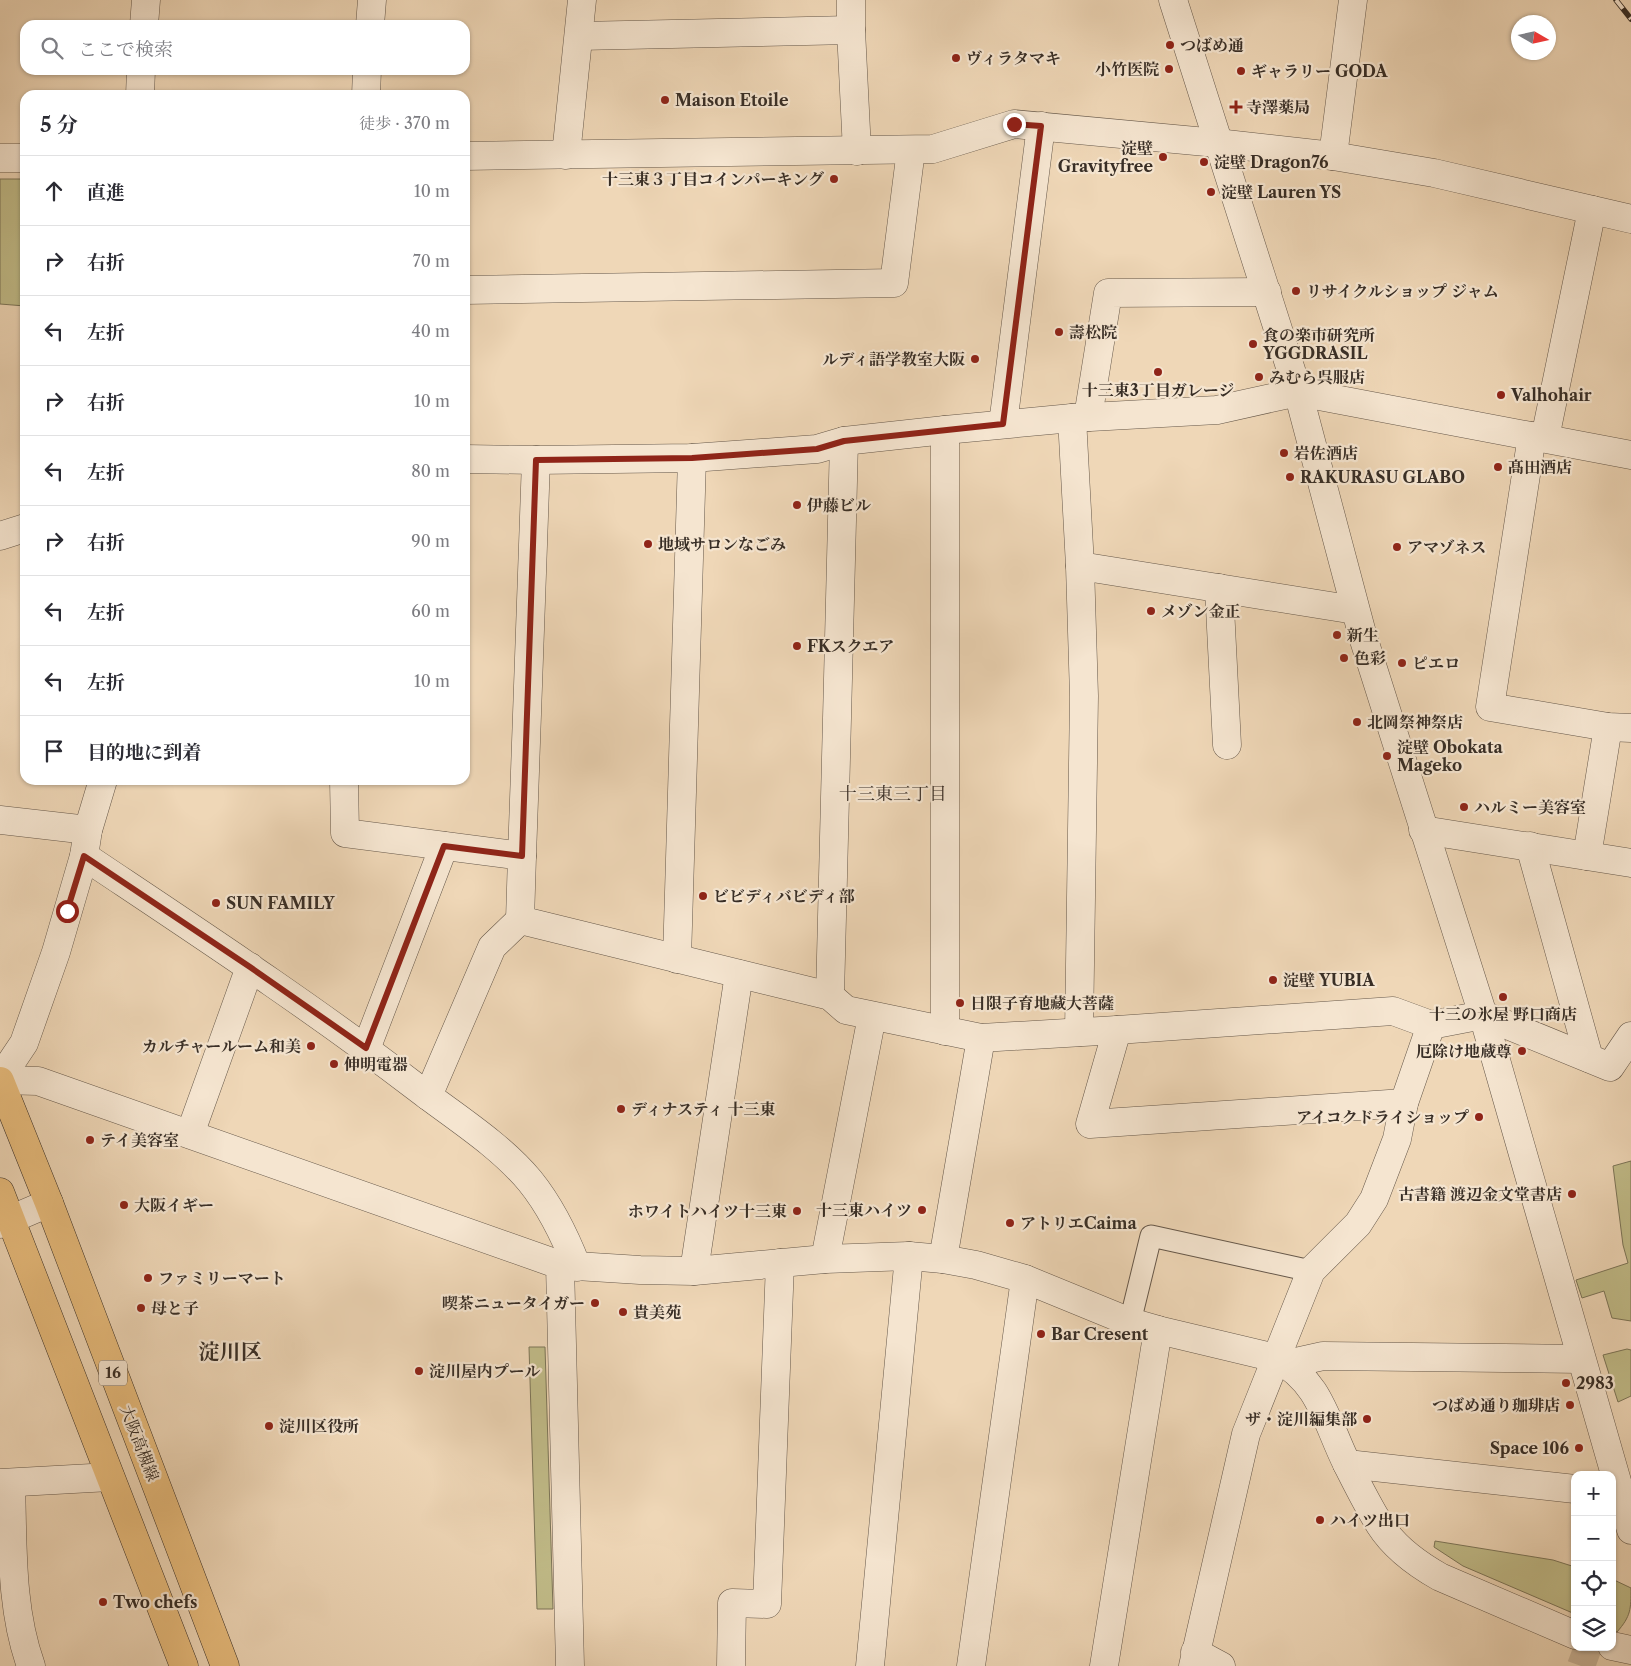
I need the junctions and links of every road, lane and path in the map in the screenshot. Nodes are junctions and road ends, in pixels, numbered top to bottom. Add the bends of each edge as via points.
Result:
1 (146, 0) edge
2 (372, 0) edge
3 (582, 0) edge
4 (851, 0) edge
5 (1173, 0) edge
6 (1352, 0) edge
7 (144, 20) edge
8 (370, 20) edge
9 (851, 30) junction
10 (579, 36) junction
11 (142, 75) edge
12 (368, 75) edge
13 (140, 90) edge
14 (366, 90) edge
15 (1041, 126) junction
16 (1218, 143) junction
17 (911, 150) junction
18 (857, 151) junction
19 (566, 155) junction
20 (470, 156) edge
21 (1333, 156) junction
22 (0, 158) edge
23 (20, 158) edge
24 (1592, 210) junction
25 (1631, 219) edge
26 (470, 290) edge
27 (1267, 292) junction
28 (1298, 392) junction
29 (1080, 418) junction
30 (1003, 424) junction
31 (945, 430) junction
32 (1539, 437) junction
33 (844, 441) junction
34 (1631, 455) edge
35 (470, 458) edge
36 (692, 458) junction
37 (536, 460) junction
38 (20, 530) edge
39 (0, 536) edge
40 (1080, 566) junction
41 (1219, 588) junction
42 (1355, 610) junction
43 (1619, 727) edge
44 (1227, 745) dead end
45 (103, 785) edge
46 (344, 785) edge
47 (0, 820) edge
48 (1423, 830) junction
49 (86, 843) junction
50 (444, 846) junction
51 (1530, 846) junction
52 (522, 856) junction
53 (1587, 856) junction
54 (1631, 863) edge
55 (520, 920) junction
56 (677, 959) junction
57 (250, 967) junction
58 (739, 974) junction
59 (830, 996) junction
60 (1482, 1015) junction
61 (872, 1016) junction
62 (1431, 1025) junction
63 (1117, 1030) junction
64 (945, 1031) junction
65 (1079, 1032) junction
66 (1631, 1036) edge
67 (981, 1038) junction
68 (366, 1048) junction
69 (1589, 1058) junction
70 (0, 1080) edge
71 (428, 1096) junction
72 (1404, 1103) junction
73 (190, 1134) junction
74 (0, 1192) edge
75 (48, 1203) junction
76 (5, 1221) edge
77 (909, 1256) junction
78 (825, 1259) junction
79 (943, 1259) junction
80 (780, 1263) junction
81 (569, 1266) junction
82 (694, 1271) junction
83 (1311, 1271) junction
84 (1025, 1278) junction
85 (1130, 1322) junction
86 (1158, 1330) junction
87 (1581, 1359) junction
88 (1281, 1361) junction
89 (1346, 1464) junction
90 (110, 1477) junction
91 (6, 1483) edge
92 (1571, 1489) edge
93 (1624, 1510) edge
94 (1571, 1633) edge
95 (1616, 1647) edge
96 (1631, 1650) edge
97 (1194, 1659) edge
98 (31, 1666) edge
99 (184, 1666) edge
100 (225, 1666) edge
101 (570, 1666) edge
102 (731, 1666) edge
103 (870, 1666) edge
104 (971, 1666) edge
105 (1104, 1666) edge
106 (1222, 1666) edge

1 - 7 street
2 - 8 street
3 - 10 street
4 - 9 street
5 - 16 street
6 - 21 street
9 - 10 street
9 - 18 street
10 - 19 street
11 - 13 street
12 - 14 street
15 - 16 street
15 - 17 street via 1014,124 933,149
15 - 30 street
16 - 21 street
16 - 27 street
17 - 18 street
17 - 26 street via 894,283
18 - 19 street
19 - 20 street
21 - 24 street via 1434,173
22 - 23 street
24 - 25 street
24 - 32 street
27 - 28 street
27 - 29 street via 1108,293
28 - 29 street via 1217,410
28 - 32 street
28 - 42 street
29 - 30 street
29 - 40 street
30 - 31 street
31 - 33 street
31 - 64 street
32 - 34 street
32 - 43 street via 1490,708
33 - 36 street via 817,449
33 - 59 street
35 - 37 street
36 - 37 street
36 - 56 street
37 - 52 street
38 - 39 street
40 - 41 street
40 - 65 street via 1084,696
41 - 42 street
41 - 44 street
42 - 48 street
43 - 53 street
45 - 49 street
46 - 50 street via 345,833
47 - 49 street
48 - 51 street
48 - 60 street
49 - 57 street
49 - 70 street via 56,952 24,1042
50 - 52 street
50 - 68 street
51 - 53 street
51 - 69 street
52 - 55 street
53 - 54 street
55 - 56 street
55 - 71 street via 492,947
56 - 58 street
57 - 68 street
57 - 73 street
58 - 59 street
58 - 82 street
59 - 61 street via 846,1010
60 - 62 street
60 - 69 street
60 - 87 street
61 - 64 street
61 - 78 street
62 - 63 street via 1393,1011
62 - 72 street
63 - 65 street
63 - 72 street via 1090,1124
64 - 67 street
65 - 67 street
66 - 69 street via 1610,1067
67 - 79 street
68 - 71 street
70 - 73 street via 38,1081
70 - 75 main road, 大阪高槻線 / 16
71 - 81 street via 499,1150 530,1181 564,1236
72 - 83 street via 1397,1139 1374,1199 1358,1224
73 - 81 street
74 - 76 main road, 16
75 - 76 street
75 - 100 main road, 大阪高槻線 / 16
76 - 90 main road, 16
77 - 78 street
77 - 79 street
77 - 103 street
78 - 80 street
79 - 84 street
80 - 82 street
80 - 102 street via 767,1604 732,1603
81 - 82 street
81 - 101 street
83 - 85 lane via 1151,1236
83 - 88 street
84 - 85 street
84 - 104 street
85 - 86 street
86 - 88 street
86 - 105 street
87 - 88 street via 1323,1356
87 - 93 street
88 - 89 street via 1310,1384
88 - 97 street via 1246,1434
89 - 92 street
89 - 94 street via 1380,1525 1421,1566 1457,1585
90 - 91 street
90 - 99 main road, 16
91 - 98 street via 15,1594
95 - 96 street
97 - 106 street

